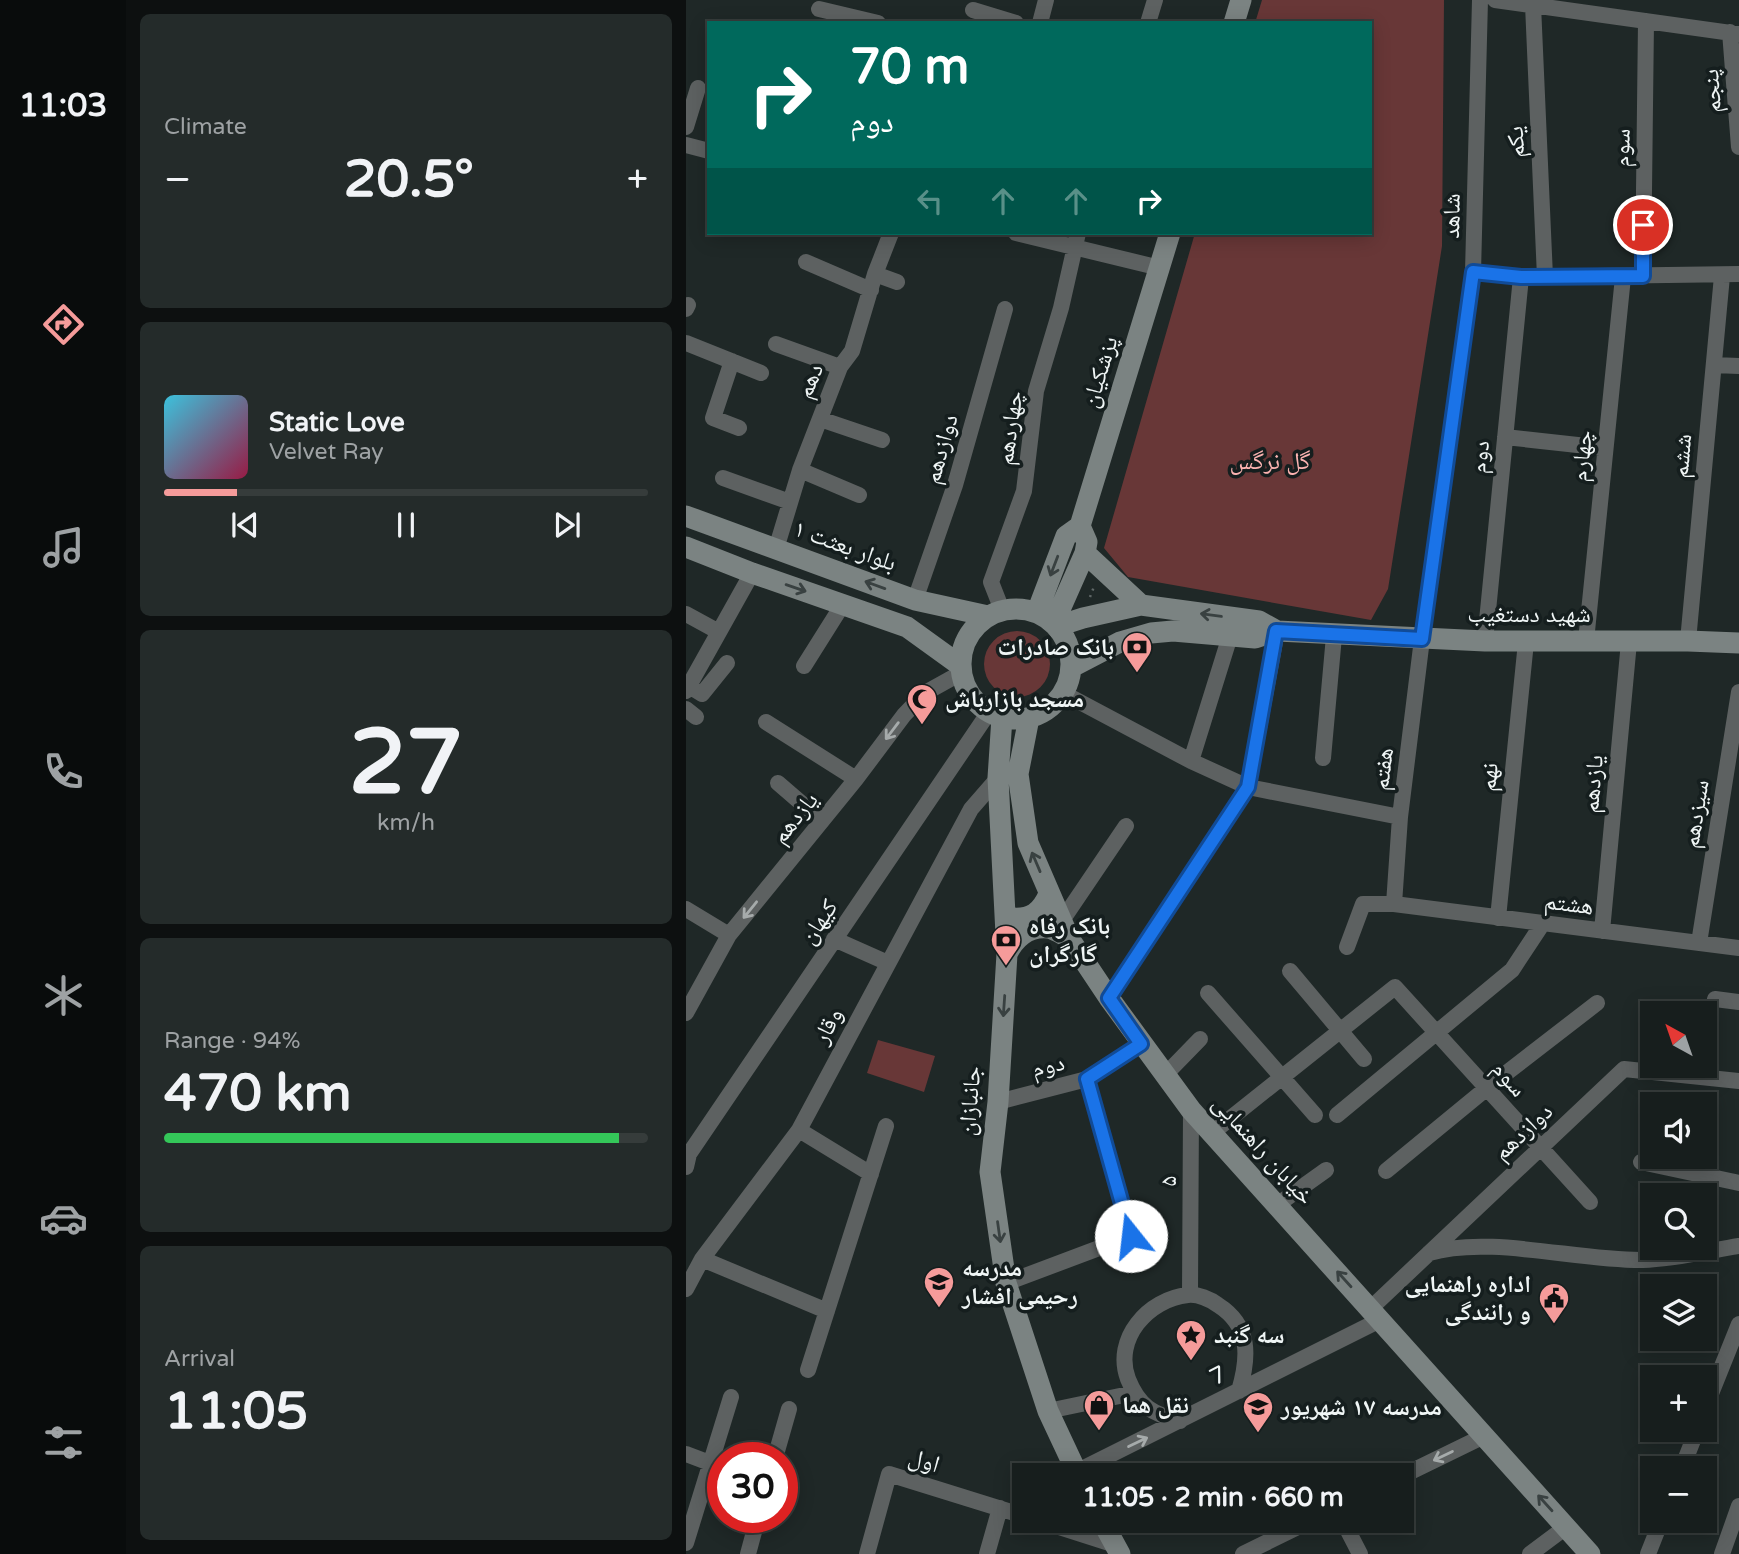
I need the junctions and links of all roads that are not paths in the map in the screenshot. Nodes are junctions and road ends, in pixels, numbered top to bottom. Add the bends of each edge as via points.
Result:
1 (1046, 0) edge
2 (1155, 0) edge
3 (1241, 0) edge
4 (1479, 0) edge
5 (1495, 0) edge
6 (1533, 5) junction
7 (818, 10) edge
8 (973, 10) dead end
9 (869, 21) edge
10 (1009, 21) edge
11 (1041, 21) edge
12 (1149, 21) edge
13 (1235, 21) edge
14 (1646, 21) junction
15 (1735, 33) edge
16 (698, 88) dead end
17 (686, 127) edge
18 (686, 145) edge
19 (1739, 147) edge
20 (707, 150) edge
21 (891, 235) edge
22 (1033, 235) edge
23 (1169, 235) edge
24 (1076, 240) edge
25 (806, 262) dead end
26 (1160, 268) junction
27 (1473, 272) junction
28 (1731, 275) edge
29 (1643, 276) junction
30 (1521, 277) junction
31 (1545, 277) junction
32 (1623, 277) junction
33 (873, 282) junction
34 (897, 282) dead end
35 (1005, 309) dead end
36 (686, 343) edge
37 (776, 344) dead end
38 (732, 361) junction
39 (1714, 365) junction
40 (1739, 366) edge
41 (839, 367) junction
42 (761, 373) dead end
43 (820, 419) junction
44 (739, 428) dead end
45 (1505, 437) junction
46 (882, 440) dead end
47 (1605, 448) junction
48 (800, 470) junction
49 (723, 478) dead end
50 (859, 495) dead end
51 (790, 502) junction
52 (686, 516) edge
53 (1080, 526) junction
54 (686, 547) edge
55 (776, 549) junction
56 (1085, 553) junction
57 (752, 573) junction
58 (915, 600) junction
59 (843, 604) junction
60 (1141, 605) junction
61 (995, 613) junction
62 (686, 614) edge
63 (1049, 620) junction
64 (1276, 631) junction
65 (719, 632) junction
66 (1230, 636) junction
67 (1334, 636) junction
68 (1422, 639) junction
69 (1485, 641) junction
70 (1586, 641) junction
71 (1688, 641) junction
72 (1526, 642) junction
73 (1629, 642) junction
74 (1739, 643) edge
75 (727, 663) dead end
76 (804, 666) dead end
77 (1072, 667) junction
78 (961, 669) junction
79 (688, 689) edge
80 (1739, 692) edge
81 (1063, 693) junction
82 (995, 715) junction
83 (1030, 718) junction
84 (766, 722) dead end
85 (1323, 758) dead end
86 (1191, 761) junction
87 (998, 778) junction
88 (856, 779) junction
89 (778, 783) dead end
90 (1248, 787) junction
91 (1400, 817) junction
92 (822, 821) junction
93 (1126, 826) dead end
94 (1049, 894) junction
95 (1394, 904) junction
96 (686, 909) edge
97 (1005, 912) junction
98 (1498, 918) junction
99 (1543, 923) junction
100 (1065, 930) junction
101 (1602, 931) junction
102 (729, 935) junction
103 (834, 939) junction
104 (1699, 943) junction
105 (1348, 947) dead end
106 (1739, 948) edge
107 (1007, 954) junction
108 (888, 963) junction
109 (1290, 971) dead end
110 (1208, 993) dead end
111 (1109, 998) junction
112 (1715, 999) dead end
113 (1739, 1002) edge
114 (1597, 1003) dead end
115 (687, 1008) edge
116 (1339, 1031) junction
117 (1437, 1032) junction
118 (1200, 1040) dead end
119 (1141, 1044) junction
120 (1364, 1059) dead end
121 (1164, 1076) junction
122 (1281, 1078) junction
123 (1087, 1079) junction
124 (1739, 1081) edge
125 (1487, 1088) junction
126 (998, 1102) junction
127 (1191, 1110) junction
128 (1315, 1115) dead end
129 (1338, 1115) dead end
130 (886, 1126) dead end
131 (799, 1130) junction
132 (1212, 1133) junction
133 (1541, 1147) junction
134 (687, 1158) edge
135 (1674, 1169) edge
136 (1325, 1170) dead end
137 (1386, 1171) dead end
138 (871, 1174) junction
139 (1739, 1183) edge
140 (1590, 1202) dead end
141 (1277, 1205) junction
142 (1739, 1247) edge
143 (1427, 1253) junction
144 (702, 1259) junction
145 (1006, 1283) junction
146 (686, 1289) edge
147 (1190, 1294) junction
148 (827, 1311) junction
149 (1375, 1314) junction
150 (1739, 1324) edge
151 (808, 1370) dead end
152 (1717, 1379) edge
153 (1239, 1391) junction
154 (1134, 1393) junction
155 (731, 1397) dead end
156 (789, 1409) dead end
157 (1048, 1411) junction
158 (1180, 1421) junction
159 (1484, 1436) junction
160 (722, 1442) edge
161 (780, 1442) edge
162 (686, 1454) edge
163 (707, 1461) edge
164 (1072, 1463) edge
165 (1097, 1463) edge
166 (1414, 1470) edge
167 (707, 1490) edge
168 (1739, 1506) edge
169 (1000, 1508) junction
170 (1012, 1512) edge
171 (1566, 1527) junction
172 (754, 1533) edge
173 (1073, 1533) edge
174 (1109, 1533) edge
175 (1287, 1533) edge
176 (1349, 1533) edge
177 (1656, 1533) edge
178 (686, 1543) edge
179 (1118, 1549) edge
180 (1250, 1552) edge
181 (748, 1554) edge
182 (867, 1554) edge
183 (988, 1554) edge
184 (1360, 1554) edge
185 (1530, 1554) edge
186 (1590, 1554) edge
187 (1648, 1554) edge
188 (1722, 1554) edge

1 - 11 street
2 - 12 street
3 - 13 main road
4 - 27 street, شاهد
5 - 6 street
6 - 14 street
6 - 31 street, یکم
7 - 9 street
8 - 10 street
14 - 15 street
14 - 29 street, سوم
15 - 19 street, پنجم
16 - 17 street
18 - 20 street
21 - 33 street, دهم via 889,252
22 - 24 street
23 - 26 main road, پزشکیان
24 - 26 street
24 - 61 street, چهاردهم via 1062,308 1036,391 1024,491 991,582
25 - 33 street
26 - 53 main road, پزشکیان
27 - 30 street
27 - 68 street, شاهد
28 - 29 street
28 - 39 street, ششم
29 - 32 street
30 - 31 street
30 - 45 street, دوم
31 - 32 street
32 - 47 street, چهارم
33 - 34 street
33 - 41 street, دهم via 852,351
35 - 58 street, دوازدهم via 955,485
36 - 38 street
37 - 41 street
38 - 42 street
38 - 44 street via 713,418
39 - 40 street
39 - 71 street, ششم
41 - 43 street, دهم
43 - 46 street
43 - 48 street, دهم
45 - 47 street
45 - 69 street, دوم
47 - 70 street, چهارم
48 - 50 street
48 - 51 street, دهم
49 - 51 street
51 - 55 street, دهم
52 - 55 main road, بلوار بعثت ۱
53 - 56 main road, پزشکیان via 1087,542
53 -> 63 main road, پزشکیان via 1066,536
54 - 57 main road
58 -> 55 main road, بلوار بعثت ۱
56 - 60 main road
56 - 63 main road
57 -> 59 main road
57 - 65 street
58 - 61 main road, بلوار بعثت ۱
59 - 76 street
59 - 78 main road via 907,627
60 - 63 main road
64 -> 60 main road via 1259,621
61 - 63 main road via 1014,608
61 - 78 main road via 968,637
62 - 65 street
63 - 77 main road via 1067,641
64 - 66 main road via 1255,638
64 - 67 main road, شهید دستغیب
64 - 90 street
65 - 79 street
66 - 77 main road via 1151,633 1120,642
66 - 86 street
67 - 68 main road, شهید دستغیب
67 - 85 street
68 - 69 main road, شهید دستغیب
68 - 91 street, هفتم
69 - 72 main road, شهید دستغیب
70 - 72 main road, شهید دستغیب
70 - 73 main road, شهید دستغیب
71 - 73 main road, شهید دستغیب
71 - 74 main road, شهید دستغیب
72 - 98 street, نهم
73 - 101 street, یازدهم
75 - 79 street via 702,694
77 - 81 main road
78 - 82 main road via 970,695
78 -> 88 street, یازدهم via 904,715
80 - 104 street, سیزدهم
81 - 83 main road via 1043,713
81 - 86 street
82 - 83 main road
82 - 87 main road, جانبازان
82 - 103 street, کیهان
94 -> 83 main road, خیابان راهنمایی via 1028,844 1018,774
84 - 88 street
86 - 90 street
87 - 97 main road, جانبازان
87 - 108 street, وقار via 971,809
88 - 92 street, یازدهم
89 - 92 street
90 - 91 street
90 - 111 street
91 - 95 street, هفتم
92 -> 102 street, یازدهم
93 - 100 street
94 - 97 main road via 1031,917 1011,918
94 - 100 main road, خیابان راهنمایی
95 - 98 street, هشتم
95 - 105 street, هشتم via 1363,905
96 - 102 street
97 - 107 main road, جانبازان
98 - 99 street, هشتم
99 - 101 street, هشتم
99 - 117 street via 1512,970
100 - 107 main road via 1025,933 1014,939
100 - 111 main road, خیابان راهنمایی
101 - 104 street, هشتم
102 - 115 street, یازدهم
103 - 108 street
103 - 134 street, کیهان
104 - 106 street, هشتم
107 -> 126 main road, جانبازان
108 - 131 street, وقار
109 - 116 street
110 - 122 street
111 - 119 main road, خیابان راهنمایی
112 - 113 street
114 - 125 street
116 - 117 street, سوم via 1395,987
116 - 120 street
116 - 122 street
117 - 125 street, سوم
117 - 129 street
118 - 121 street
119 - 121 main road, خیابان راهنمایی
119 - 123 street, دوم
121 - 127 main road, خیابان راهنمایی
122 - 128 street
122 - 132 street
123 - 126 street, دوم
123 - 145 street via 1131,1236
124 - 133 street, دوازدهم via 1624,1069
125 - 133 street, سوم
125 - 137 street
126 -> 145 main road, جانبازان via 990,1172
127 - 132 main road, خیابان راهنمایی
127 - 147 street, ۵
130 - 138 street
131 - 138 street
131 - 144 street, وقار
132 - 141 main road, خیابان راهنمایی
133 - 140 street, سوم
133 - 143 street, دوازدهم
135 - 139 street
136 - 141 street
138 - 148 street
149 -> 141 main road, خیابان راهنمایی
142 - 143 street via 1644,1260 1495,1248 1446,1247
143 - 149 street, دوازدهم
144 - 146 street, وقار
144 - 148 street
145 - 157 main road, جانبازان
147 - 153 street via 1210,1299 1240,1327 1247,1357
147 - 154 street via 1155,1306 1129,1336 1125,1355
148 - 151 street
149 - 153 street, 7
149 - 159 main road, خیابان راهنمایی
150 - 152 street
153 - 158 street, 7
154 - 157 street
154 - 158 street via 1158,1416
155 - 160 street
156 - 161 street
157 - 164 main road, جانبازان
165 -> 158 street, 7
159 -> 166 street
171 -> 159 main road, خیابان راهنمایی
162 - 163 street
167 - 178 street
168 - 188 street
169 - 170 street, اول
169 - 182 street, اول via 890,1474
169 - 183 street
171 - 185 street
171 - 186 main road, خیابان راهنمایی
172 - 181 street
173 - 179 street
174 - 179 main road
175 - 180 street
176 - 184 street
177 - 187 street

